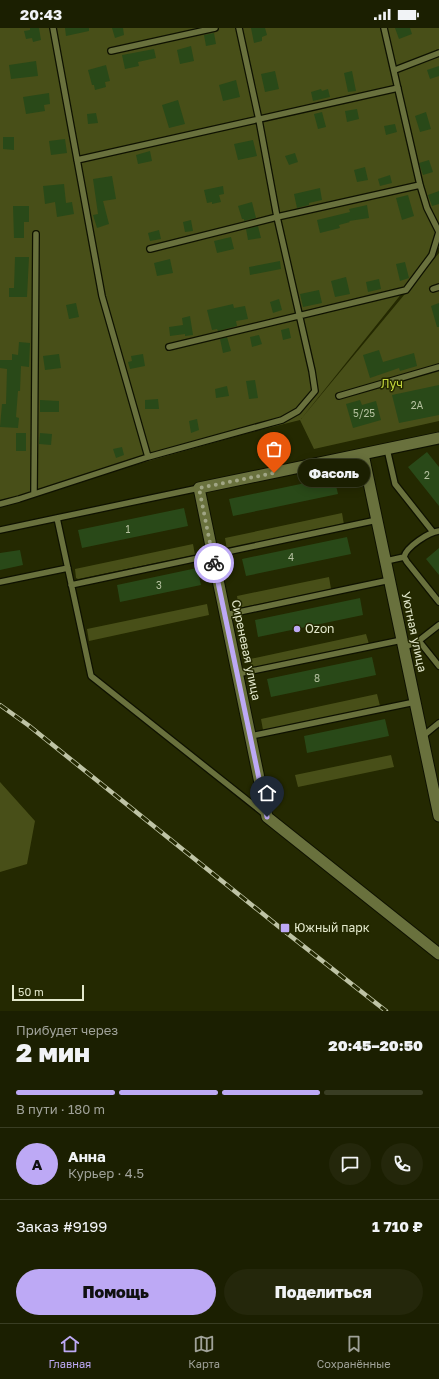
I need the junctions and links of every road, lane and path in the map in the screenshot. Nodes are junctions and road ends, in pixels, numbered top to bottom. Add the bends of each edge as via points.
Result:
1 (53, 28) edge
2 (215, 28) edge
3 (239, 28) edge
4 (384, 28) edge
5 (111, 51) dead end
6 (439, 53) edge
7 (395, 70) junction
8 (398, 88) junction
9 (259, 120) junction
10 (77, 160) junction
11 (420, 185) junction
12 (277, 217) junction
13 (36, 234) dead end
14 (150, 249) dead end
15 (299, 315) junction
16 (169, 347) dead end
17 (439, 367) edge
18 (340, 396) dead end
19 (439, 438) edge
20 (387, 449) junction
21 (363, 454) junction
22 (148, 457) junction
23 (199, 488) junction
24 (34, 493) junction
25 (0, 504) edge
26 (57, 518) junction
27 (377, 520) junction
28 (0, 530) edge
29 (436, 532) edge
30 (213, 555) junction
31 (404, 557) junction
32 (386, 561) junction
33 (68, 568) junction
34 (390, 580) junction
35 (0, 582) edge
36 (71, 584) junction
37 (439, 602) edge
38 (225, 615) junction
39 (439, 625) edge
40 (419, 641) junction
41 (403, 644) junction
42 (439, 666) edge
43 (238, 674) junction
44 (415, 702) junction
45 (438, 726) edge
46 (251, 736) junction
47 (422, 736) junction
48 (439, 816) edge
49 (267, 817) junction
50 (439, 954) edge

1 - 10 lane
2 - 5 lane
3 - 9 lane
4 - 7 lane
6 - 7 lane
7 - 8 lane
8 - 9 lane
8 - 11 lane
9 - 10 lane
9 - 12 lane
10 - 22 lane via 102,296
11 - 12 lane
11 - 15 lane via 427,208 439,232 432,255 406,290
12 - 14 lane
12 - 15 lane
13 - 24 lane
15 - 16 lane
15 - 22 lane via 315,391 298,411 282,420
17 - 18 lane
19 - 20 street
20 - 21 street
20 - 29 lane via 395,484
21 - 23 street
21 - 27 street, Уютная улица
22 - 24 lane
23 - 26 lane
23 - 30 street, Сиреневая улица
24 - 25 lane
26 - 28 lane
26 - 33 lane
27 - 30 lane
27 - 32 street, Уютная улица
29 - 31 lane via 428,534 406,551
30 - 36 lane
30 - 38 street, Сиреневая улица
31 - 32 lane
31 - 37 lane
32 - 34 street, Уютная улица
33 - 35 lane
33 - 36 lane
34 - 38 lane
34 - 41 street, Уютная улица
36 - 49 lane via 91,676
38 - 43 street, Сиреневая улица
39 - 40 lane
40 - 41 lane via 413,645
40 - 42 lane
41 - 43 lane
41 - 44 street, Уютная улица
43 - 46 street, Сиреневая улица
44 - 46 lane
44 - 47 street, Уютная улица
45 - 47 lane
46 - 49 street, Сиреневая улица
47 - 48 street, Уютная улица
49 - 50 street

